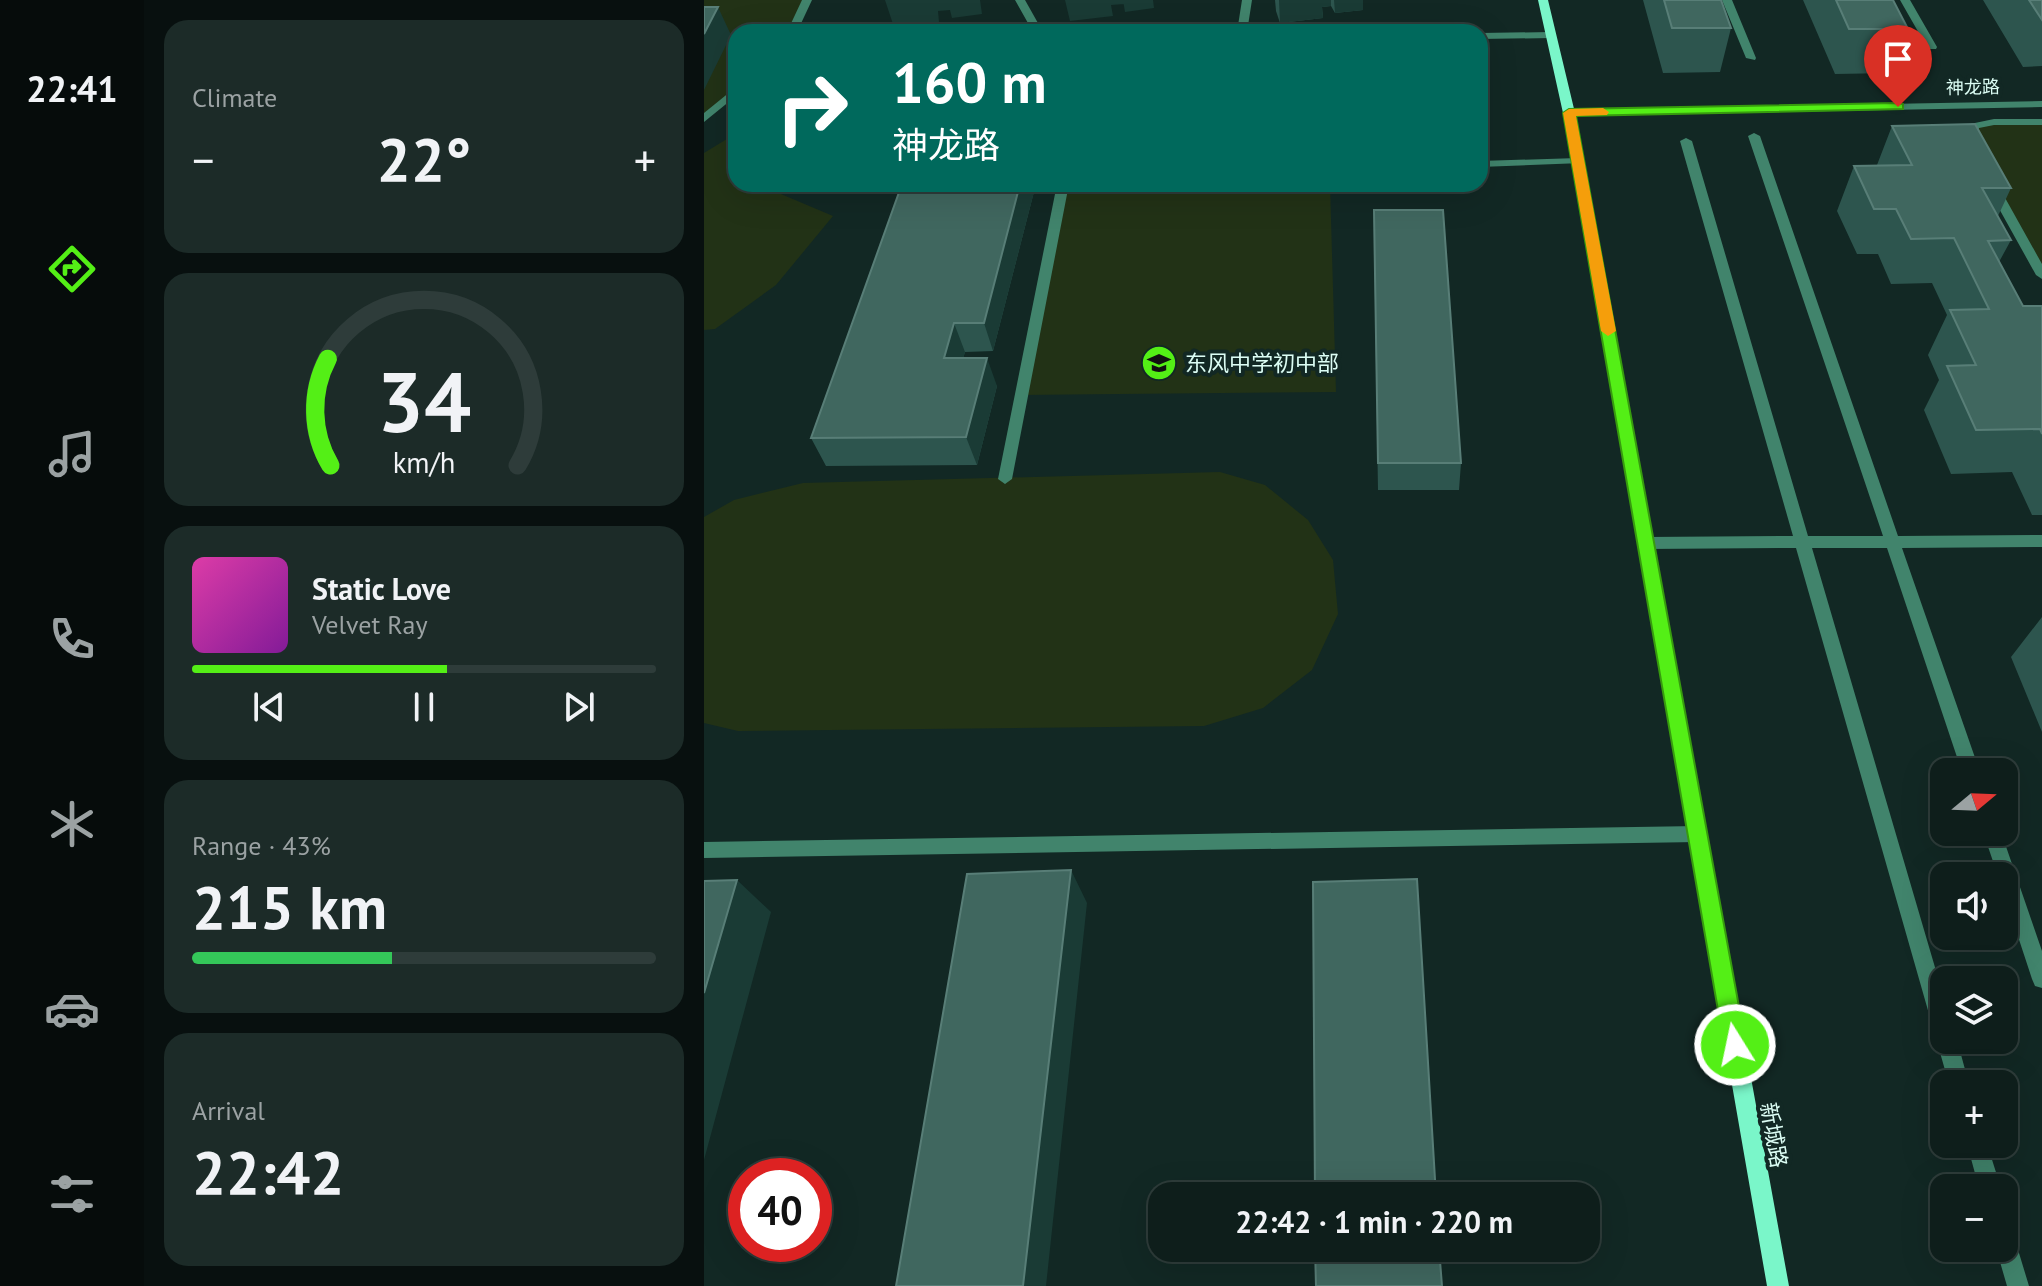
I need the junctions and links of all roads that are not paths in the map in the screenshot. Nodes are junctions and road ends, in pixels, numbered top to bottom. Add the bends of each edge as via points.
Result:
1 (807, 0) edge
2 (1020, 0) edge
3 (1247, 0) edge
4 (1543, 0) edge
5 (1727, 0) edge
6 (1905, 0) edge
7 (796, 24) edge
8 (1034, 24) edge
9 (1243, 24) edge
10 (1551, 35) junction
11 (1488, 36) edge
12 (1932, 47) dead end
13 (1751, 58) dead end
14 (728, 97) edge
15 (2042, 104) edge
16 (1569, 113) junction
17 (704, 119) edge
18 (2042, 122) edge
19 (1754, 136) dead end
20 (1686, 141) dead end
21 (1975, 155) edge
22 (1578, 161) junction
23 (1488, 164) edge
24 (1990, 182) edge
25 (1061, 192) edge
26 (2042, 275) edge
27 (1005, 479) dead end
28 (2042, 541) edge
29 (1802, 542) junction
30 (1892, 542) junction
31 (1646, 543) junction
32 (1966, 758) edge
33 (1698, 834) junction
34 (1997, 846) edge
35 (704, 850) edge
36 (2042, 979) edge
37 (1930, 983) edge
38 (2011, 1262) edge
39 (1778, 1286) edge
40 (2018, 1286) edge

1 - 7 street
2 - 8 street
3 - 9 street
4 - 10 street, 新城路
5 - 13 street
6 - 12 street
10 - 11 street
10 - 16 street, 新城路
14 - 17 street
15 - 16 street, 神龙路
16 - 22 street, 新城路
18 - 21 street via 1974,126 1967,141
19 - 30 street
20 - 29 street
22 - 23 street
22 - 31 street, 新城路
24 - 26 street
25 - 27 street
28 - 30 street
29 - 30 street
29 - 31 street
29 - 37 street
30 - 32 street
31 - 33 street, 新城路
33 - 35 street
33 - 39 street, 新城路
34 - 36 street
38 - 40 street

